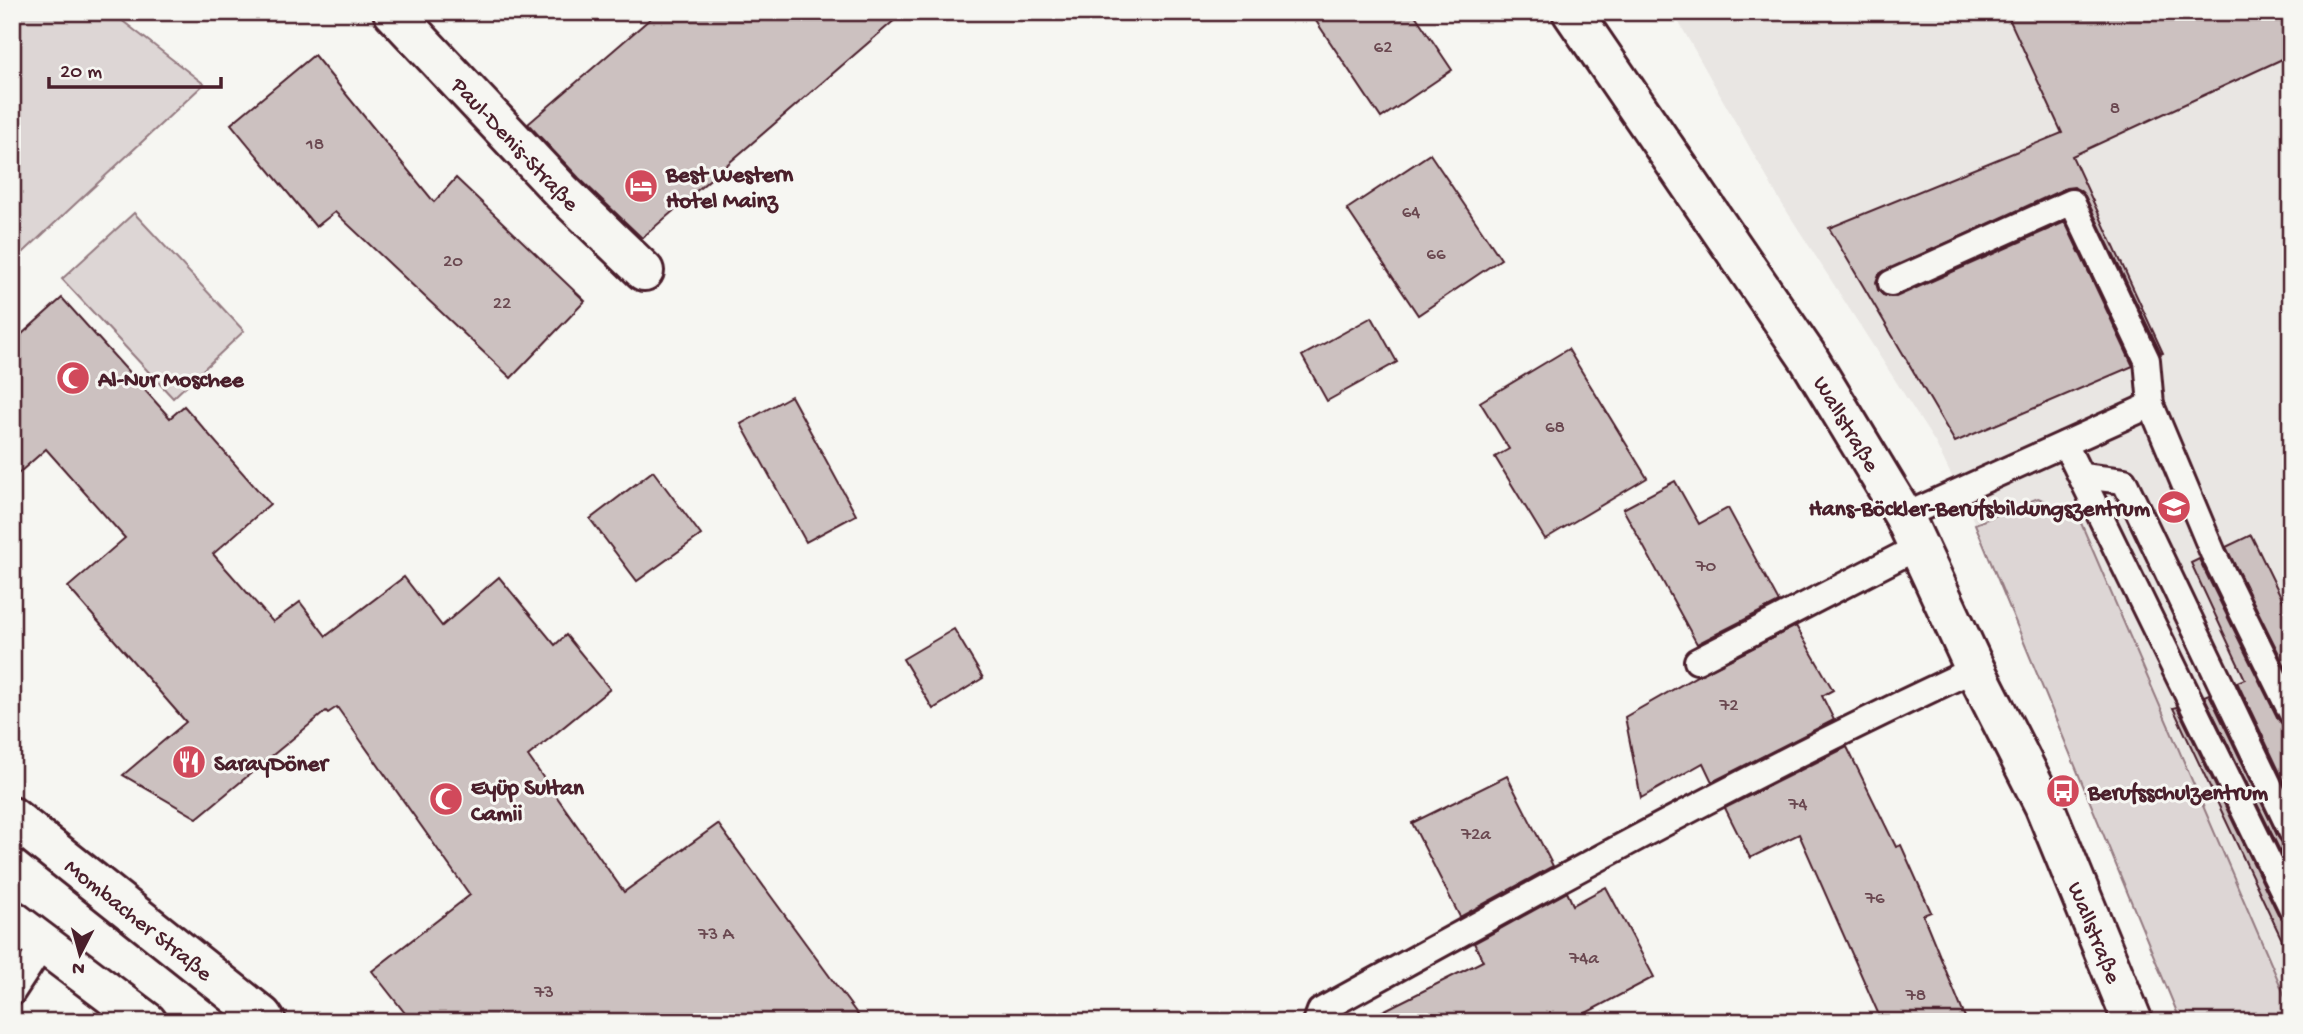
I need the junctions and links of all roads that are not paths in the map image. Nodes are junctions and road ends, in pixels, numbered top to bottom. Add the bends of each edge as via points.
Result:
1 (393, 12) edge
2 (1572, 12) edge
3 (645, 271) dead end
4 (1891, 283) dead end
5 (2151, 405) junction
6 (2066, 444) junction
7 (2082, 476) junction
8 (1911, 531) junction
9 (1697, 661) dead end
10 (1975, 669) junction
11 (2291, 712) edge
12 (12, 817) edge
13 (2291, 831) edge
14 (2291, 907) edge
15 (12, 920) edge
16 (44, 944) junction
17 (12, 993) edge
18 (147, 1022) edge
19 (266, 1022) edge
20 (1316, 1022) edge
21 (2133, 1022) edge

1 - 3 street, Paul-Denis-Straße via 563,193
2 - 8 street, Wallstraße via 1809,359
4 - 5 lane via 2072,202 2147,360
5 - 6 lane
5 - 11 lane via 2213,552
6 - 7 lane
6 - 8 lane
7 - 13 lane via 2124,481
7 - 14 lane
8 - 9 lane
8 - 10 street, Wallstraße
10 - 20 lane via 1621,845 1320,1011
10 - 21 street, Wallstraße via 2044,805
12 - 19 street, Mombacher Straße
15 - 16 street
16 - 17 lane
16 - 18 street

